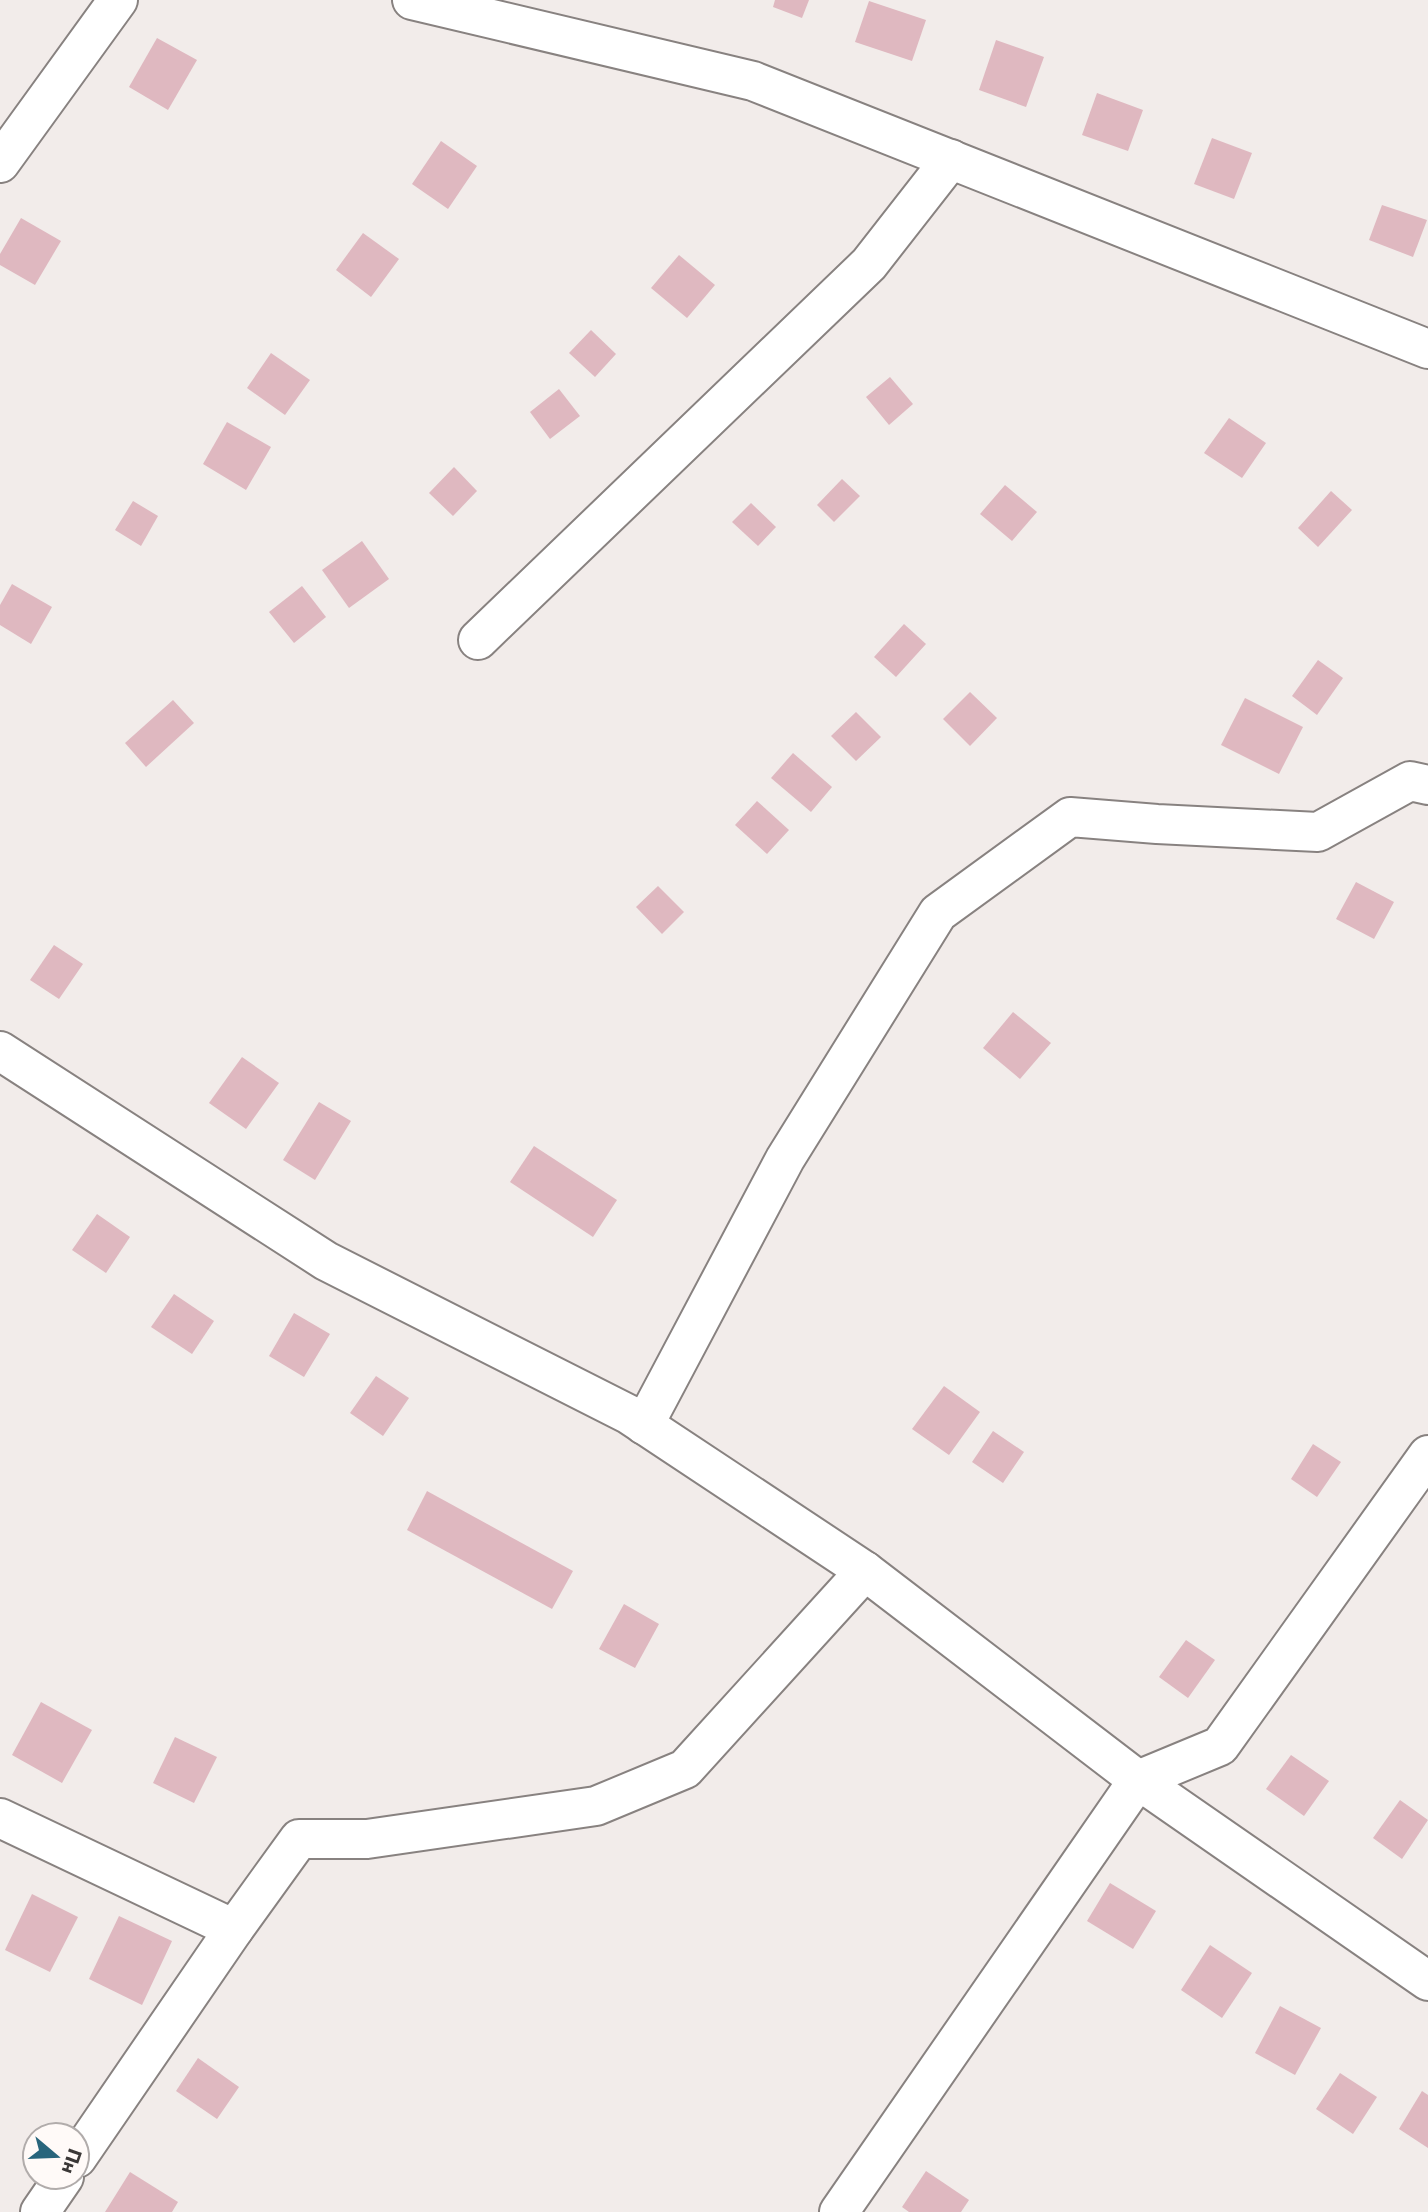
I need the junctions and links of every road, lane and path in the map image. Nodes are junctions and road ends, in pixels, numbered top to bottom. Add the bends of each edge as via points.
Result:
1 (118, 0) edge
2 (412, 0) edge
3 (951, 159) junction
4 (0, 163) edge
5 (1428, 349) edge
6 (478, 640) dead end
7 (1428, 785) edge
8 (0, 1051) edge
9 (644, 1425) junction
10 (1428, 1455) edge
11 (865, 1571) junction
12 (1138, 1780) junction
13 (0, 1818) edge
14 (234, 1929) junction
15 (1428, 1981) edge
16 (91, 2138) edge
17 (54, 2191) edge
18 (40, 2212) edge
19 (838, 2212) edge

1 - 4 street
2 - 3 street via 753,81
3 - 5 street
3 - 6 street via 869,264
7 - 9 street via 1410,780 1318,832 1070,817 939,913 785,1158
8 - 9 street via 326,1261
9 - 11 street
10 - 12 street via 1220,1746
11 - 12 street
11 - 14 street via 685,1769 596,1806 367,1839 299,1839
12 - 15 street
12 - 19 street
13 - 14 street
14 - 16 street
17 - 18 street

